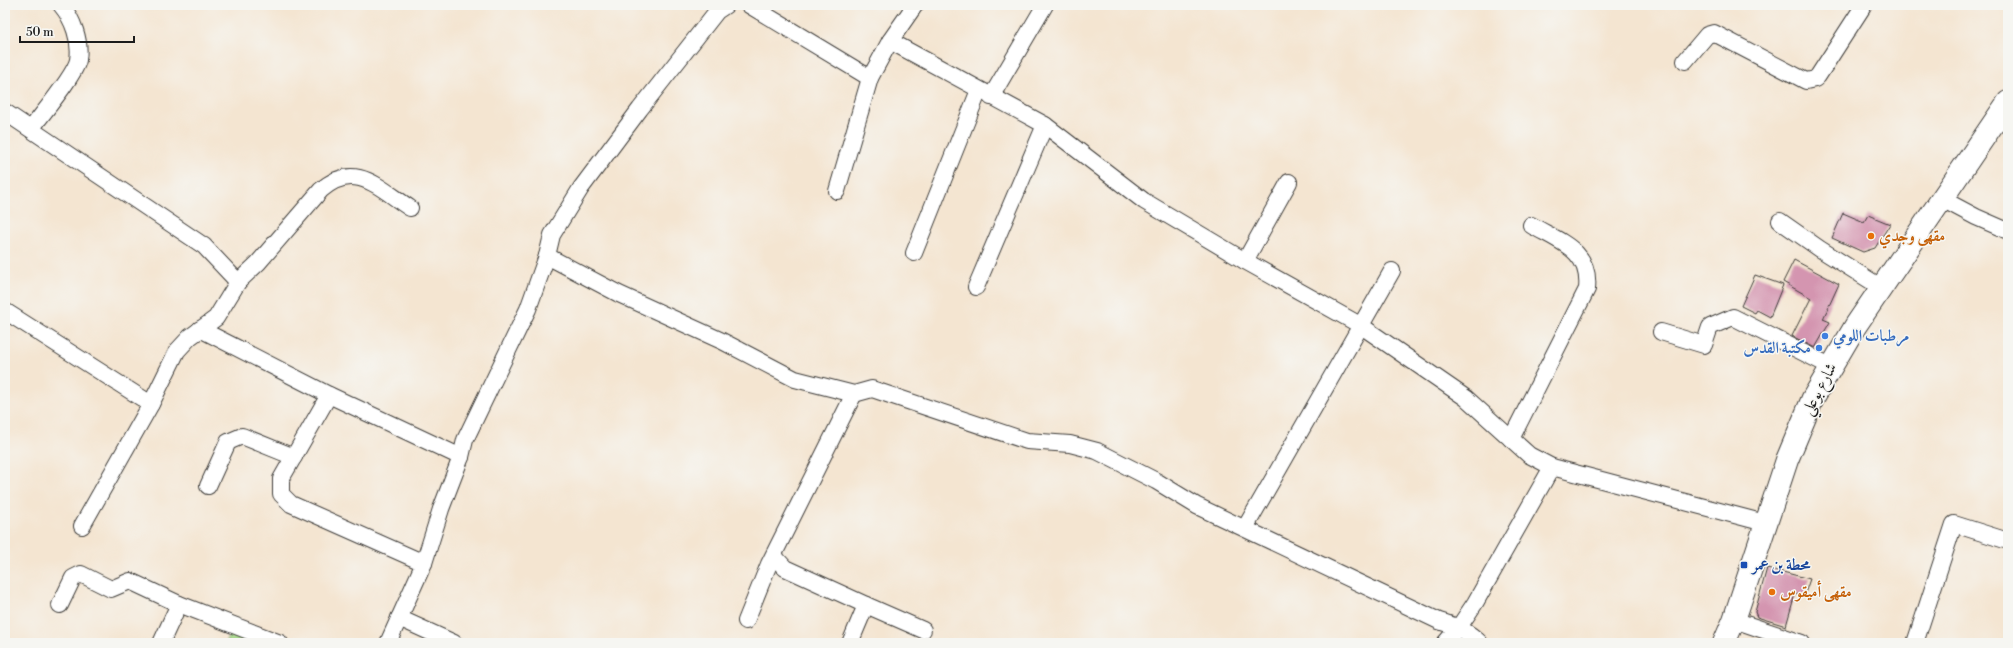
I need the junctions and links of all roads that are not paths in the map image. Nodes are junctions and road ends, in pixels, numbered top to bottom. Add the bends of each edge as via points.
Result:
1 (61, 5) edge
2 (726, 5) edge
3 (749, 5) edge
4 (915, 5) edge
5 (1045, 5) edge
6 (1864, 5) edge
7 (890, 41) junction
8 (1685, 61) dead end
9 (870, 78) junction
10 (985, 93) junction
11 (2008, 102) edge
12 (5, 112) edge
13 (1045, 125) junction
14 (31, 129) junction
15 (1289, 182) dead end
16 (837, 192) dead end
17 (1942, 199) junction
18 (410, 208) dead end
19 (1780, 221) dead end
20 (1531, 225) dead end
21 (2008, 231) edge
22 (914, 253) dead end
23 (547, 256) junction
24 (1245, 261) junction
25 (1392, 271) dead end
26 (238, 282) junction
27 (976, 287) dead end
28 (1882, 288) junction
29 (5, 311) edge
30 (216, 318) junction
31 (1360, 326) junction
32 (200, 329) junction
33 (1661, 332) dead end
34 (229, 345) junction
35 (1830, 366) junction
36 (854, 394) junction
37 (329, 395) junction
38 (151, 404) junction
39 (1511, 439) junction
40 (294, 457) junction
41 (461, 457) junction
42 (1552, 467) junction
43 (208, 486) dead end
44 (1765, 523) junction
45 (82, 526) dead end
46 (1245, 528) junction
47 (2008, 541) edge
48 (774, 556) junction
49 (424, 563) junction
50 (179, 604) junction
51 (60, 605) dead end
52 (866, 606) junction
53 (399, 618) junction
54 (1734, 620) junction
55 (746, 621) dead end
56 (1459, 627) junction
57 (923, 630) dead end
58 (161, 643) edge
59 (280, 643) edge
60 (388, 643) edge
61 (454, 643) edge
62 (850, 643) edge
63 (1445, 643) edge
64 (1480, 643) edge
65 (1724, 643) edge
66 (1802, 643) edge
67 (1915, 643) edge

1 - 14 street via 72,22 78,42 78,61
2 - 23 street via 717,11 581,188 552,235
3 - 9 street
4 - 7 street
5 - 10 street
6 - 8 street via 1818,76 1810,80 1806,81 1714,33 1706,35
7 - 9 street
7 - 10 street
9 - 16 street
10 - 13 street
10 - 22 street
11 - 17 street, شارع بوعلي
12 - 14 street
13 - 24 street via 1144,201
13 - 27 street
14 - 26 street via 204,246
15 - 24 street
17 - 21 street via 1976,218
17 - 28 street, شارع بوعلي
18 - 26 street via 362,178 346,176 331,181
19 - 28 street
20 - 39 street via 1574,250 1585,264 1588,282 1587,289
23 - 36 street via 619,294 722,341 795,379
23 - 41 street via 528,308 465,440
24 - 31 street
25 - 31 street
26 - 30 street
28 - 35 street, شارع بوعلي
29 - 38 street
30 - 32 street
30 - 34 street
31 - 39 street via 1466,398
31 - 46 street
32 - 34 street
32 - 38 street via 177,351
33 - 35 street via 1704,345 1710,327 1733,317
34 - 37 street
35 - 44 street, شارع بوعلي via 1802,421
36 - 46 street via 872,389 1027,441 1070,444 1097,451 1156,481 1192,503
36 - 48 street
37 - 40 street
37 - 41 street
38 - 45 street
39 - 42 street via 1528,455
40 - 43 street via 242,436 228,442
40 - 49 street via 281,479 281,494 285,500
41 - 49 street
42 - 44 street
42 - 56 street
44 - 54 street, شارع بوعلي
46 - 56 street via 1439,621
47 - 67 street via 1954,524
48 - 52 street via 785,568
48 - 55 street
49 - 53 street
50 - 51 street via 130,581 111,589 82,574 73,578
50 - 58 street
50 - 59 street
52 - 57 street
52 - 62 street
53 - 60 street
53 - 61 street
54 - 65 street, شارع بوعلي
54 - 66 street
56 - 63 street
56 - 64 street

